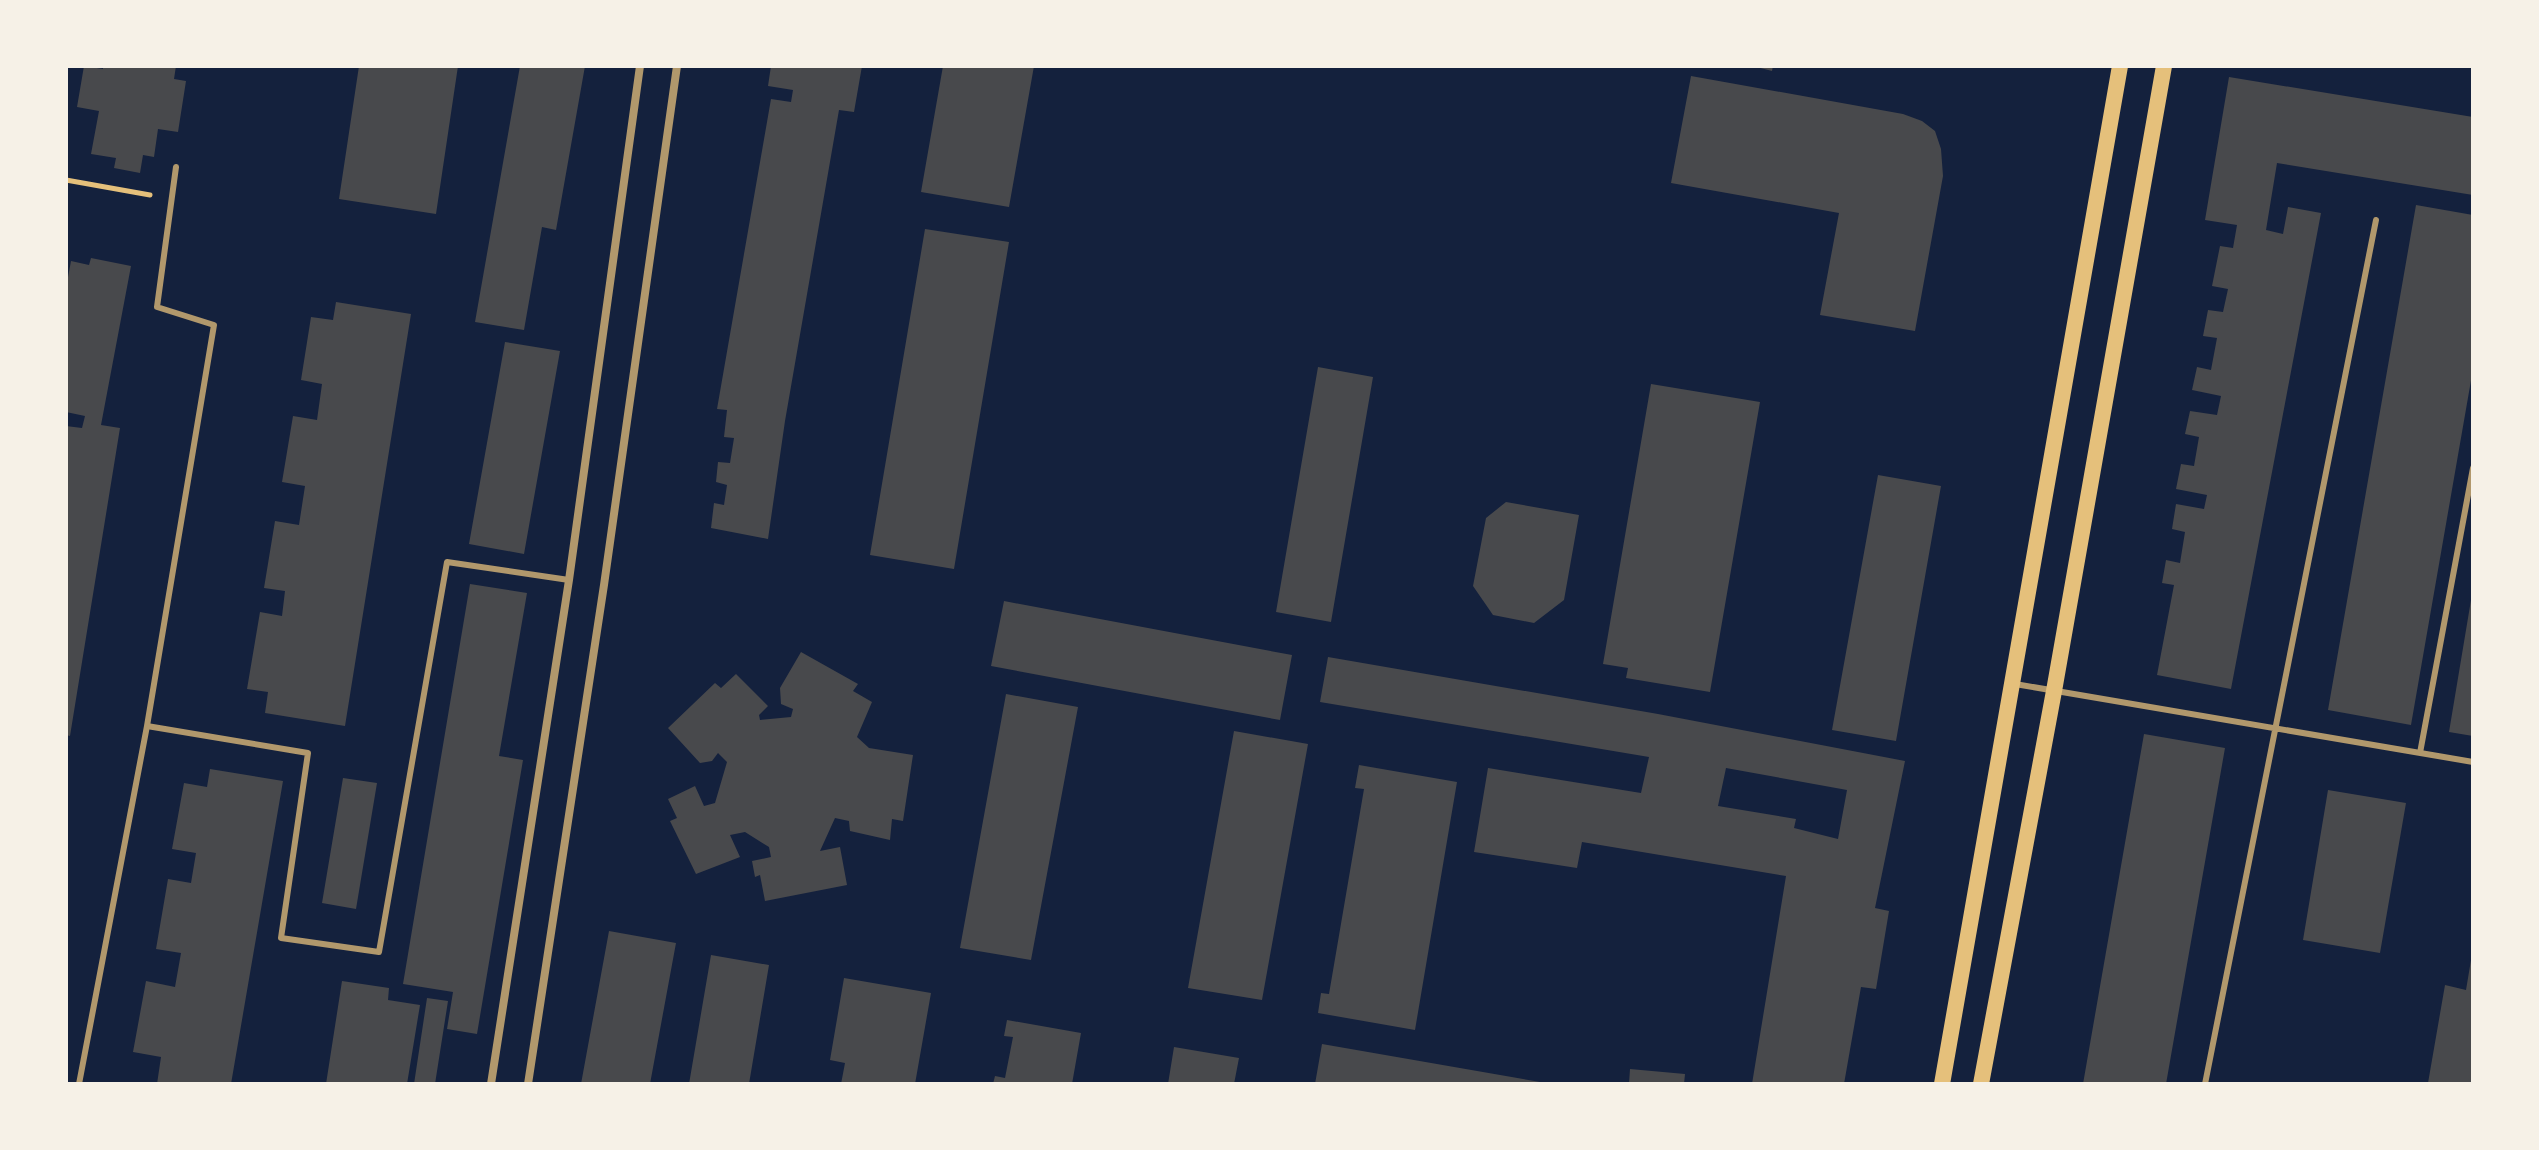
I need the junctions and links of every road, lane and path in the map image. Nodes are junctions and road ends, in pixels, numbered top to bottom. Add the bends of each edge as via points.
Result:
1 (640, 66) edge
2 (677, 66) edge
3 (2120, 66) edge
4 (2164, 66) edge
5 (176, 167) dead end
6 (66, 180) edge
7 (171, 199) junction
8 (2376, 220) dead end
9 (2473, 468) edge
10 (569, 580) junction
11 (2012, 684) junction
12 (2054, 691) junction
13 (147, 726) junction
14 (2277, 728) junction
15 (2420, 753) junction
16 (2473, 762) edge
17 (79, 1084) edge
18 (491, 1084) edge
19 (528, 1084) edge
20 (1942, 1084) edge
21 (1981, 1084) edge
22 (2205, 1084) edge

1 - 10 street
2 - 19 street
3 - 11 main road
4 - 12 main road
5 - 7 lane
6 - 7 path
7 - 13 lane via 157,307 214,325
8 - 14 lane
9 - 15 lane
10 - 13 lane via 447,562 379,952 281,938 308,753
10 - 18 street
11 - 12 lane
11 - 20 main road
12 - 14 lane
12 - 21 main road
13 - 17 lane
14 - 15 lane
14 - 22 lane
15 - 16 lane

